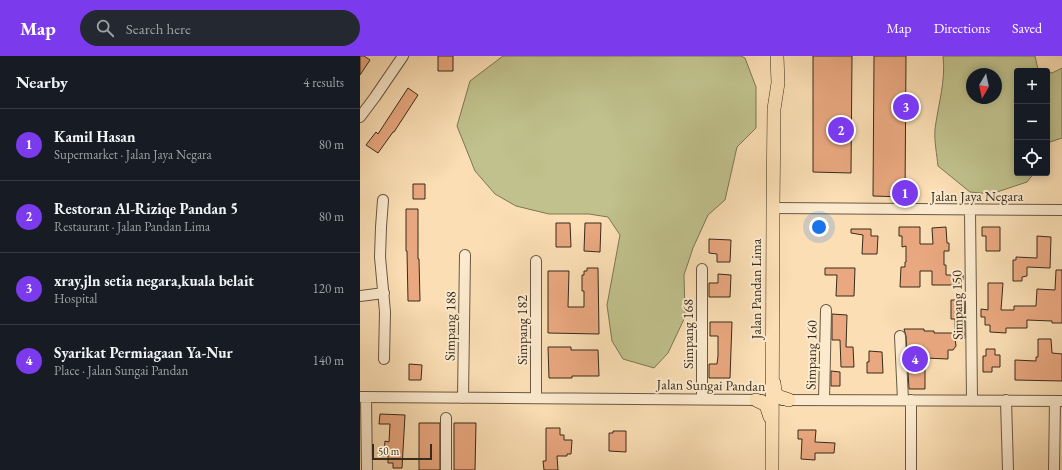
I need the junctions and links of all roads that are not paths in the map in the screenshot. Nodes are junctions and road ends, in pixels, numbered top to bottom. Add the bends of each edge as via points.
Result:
1 (403, 56) edge
2 (769, 56) edge
3 (778, 56) edge
4 (774, 109) junction
5 (360, 117) edge
6 (383, 200) dead end
7 (773, 208) junction
8 (970, 210) junction
9 (1062, 210) edge
10 (465, 255) dead end
11 (536, 261) dead end
12 (702, 269) dead end
13 (384, 293) junction
14 (360, 296) edge
15 (826, 310) dead end
16 (900, 336) dead end
17 (384, 359) dead end
18 (772, 364) junction
19 (363, 397) edge
20 (463, 398) junction
21 (536, 398) junction
22 (702, 399) junction
23 (756, 400) junction
24 (772, 400) junction
25 (789, 400) junction
26 (824, 400) junction
27 (907, 400) junction
28 (972, 400) junction
29 (1006, 400) junction
30 (1058, 401) edge
31 (446, 418) dead end
32 (772, 423) junction
33 (367, 470) edge
34 (446, 470) edge
35 (772, 470) edge
36 (911, 470) edge
37 (1008, 470) edge
38 (1054, 470) edge

1 - 5 street
2 - 4 main road, Jalan Pandan Lima
3 - 4 main road, Jalan Pandan Lima via 778,84
4 - 7 main road, Jalan Pandan Lima
6 - 13 street via 380,257
7 - 8 street, Jalan Jaya Negara
7 - 18 main road, Jalan Pandan Lima
8 - 9 street, Jalan Jaya Negara
8 - 28 street, Simpang 150
10 - 20 street, Simpang 188
11 - 21 street, Simpang 182
12 - 22 street, Simpang 168
13 - 14 street
13 - 17 street
15 - 26 street, Simpang 160
16 - 27 street
18 - 24 main road, Jalan Pandan Lima
18 - 25 main road via 776,394
19 - 20 street, Jalan Sungai Pandan
19 - 33 street
20 - 21 street, Jalan Sungai Pandan
21 - 22 street, Jalan Sungai Pandan
22 - 23 street, Jalan Sungai Pandan
23 - 24 street, Jalan Sungai Pandan
23 - 32 main road via 766,405
24 - 25 street, Jalan Sungai Pandan
24 - 32 main road, Jalan Pandan Lima
25 - 26 street, Jalan Sungai Pandan
26 - 27 street, Jalan Sungai Pandan
27 - 28 street, Jalan Sungai Pandan
27 - 36 street
28 - 29 street, Jalan Sungai Pandan
29 - 30 street, Jalan Sungai Pandan
29 - 37 street
30 - 38 street
31 - 34 street
32 - 35 main road, Jalan Pandan Lima

